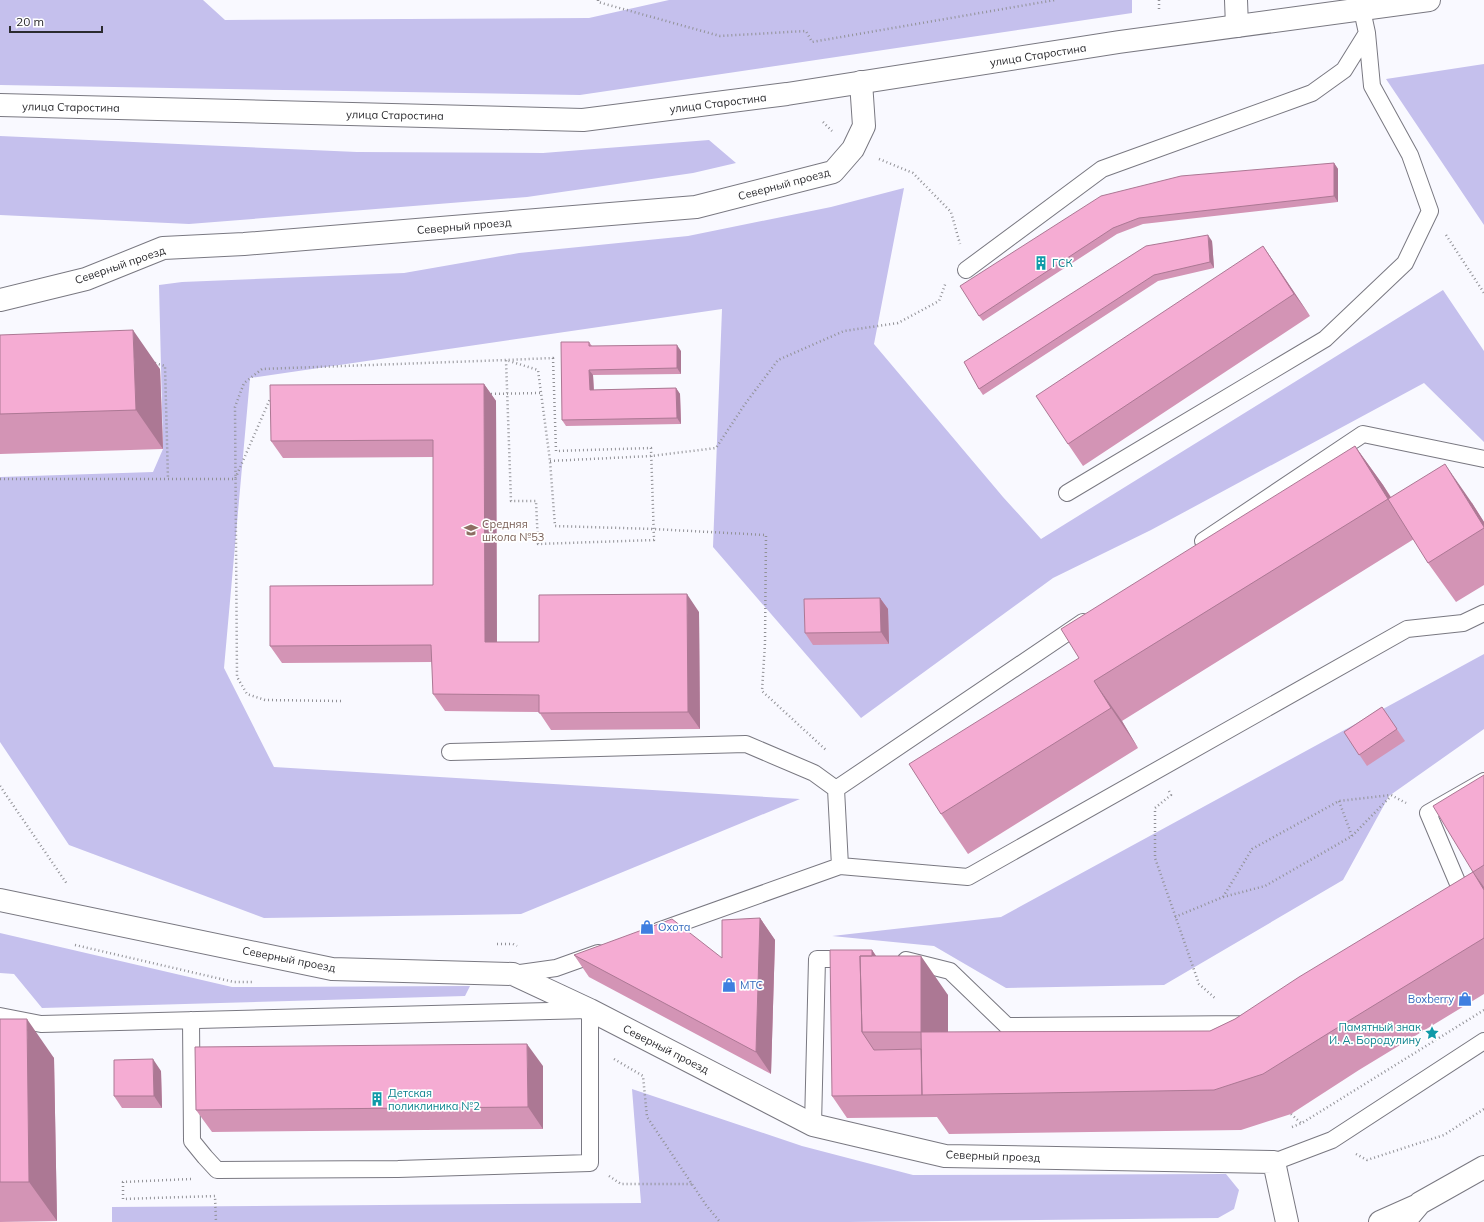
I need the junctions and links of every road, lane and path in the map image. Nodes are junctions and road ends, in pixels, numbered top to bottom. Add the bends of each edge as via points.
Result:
1 (598, 0) edge
2 (1055, 0) edge
3 (1236, 0) edge
4 (1429, 0) edge
5 (1362, 10) junction
6 (1237, 26) junction
7 (1367, 33) junction
8 (860, 82) junction
9 (0, 105) edge
10 (823, 122) dead end
11 (854, 149) junction
12 (1430, 210) junction
13 (961, 246) dead end
14 (966, 270) dead end
15 (947, 280) dead end
16 (1484, 293) edge
17 (0, 300) edge
18 (506, 360) junction
19 (151, 363) dead end
20 (507, 393) junction
21 (541, 393) junction
22 (483, 394) edge
23 (278, 399) edge
24 (651, 456) junction
25 (1484, 459) edge
26 (550, 461) junction
27 (0, 479) edge
28 (168, 479) junction
29 (235, 479) junction
30 (1067, 493) dead end
31 (653, 529) junction
32 (1191, 549) edge
33 (1484, 613) edge
34 (1092, 616) edge
35 (341, 701) dead end
36 (450, 752) dead end
37 (831, 756) dead end
38 (1158, 770) junction
39 (1484, 781) edge
40 (0, 786) edge
41 (836, 789) junction
42 (1391, 795) junction
43 (1339, 801) junction
44 (1428, 813) junction
45 (1352, 836) junction
46 (840, 866) junction
47 (73, 886) dead end
48 (1223, 897) junction
49 (0, 900) edge
50 (1450, 906) edge
51 (1175, 917) junction
52 (646, 936) edge
53 (490, 944) dead end
54 (519, 947) dead end
55 (608, 949) edge
56 (868, 959) edge
57 (890, 960) edge
58 (513, 974) junction
59 (590, 1010) junction
60 (1484, 1010) edge
61 (0, 1016) edge
62 (191, 1020) junction
63 (1251, 1020) joint
64 (1484, 1041) edge
65 (1484, 1109) edge
66 (1291, 1114) dead end
67 (647, 1117) dead end
68 (1302, 1123) junction
69 (813, 1125) junction
70 (1288, 1129) dead end
71 (1444, 1135) dead end
72 (1274, 1162) junction
73 (1484, 1167) edge
74 (197, 1178) dead end
75 (621, 1184) dead end
76 (692, 1184) junction
77 (1420, 1203) junction
78 (216, 1222) edge
79 (720, 1222) edge
80 (1287, 1222) edge
81 (1380, 1222) edge
82 (1404, 1222) edge

1 - 2 path via 720,36 806,31 812,42
3 - 6 street
4 - 5 street, улица Старостина
5 - 6 street, улица Старостина
5 - 7 lane
6 - 8 street, улица Старостина
7 - 12 lane via 1372,86 1410,155
7 - 14 lane via 1344,70 1312,93 1102,169
8 - 9 street, улица Старостина via 583,120
8 - 11 street, Северный проезд via 864,126
10 - 11 path
11 - 13 path via 913,173 951,212
11 - 17 street, Северный проезд via 833,172 696,207 244,244 163,248 86,279
12 - 16 path
12 - 30 lane via 1405,263 1325,339
15 - 24 path via 939,301 898,323 844,331 778,360 716,448
18 - 20 path
18 - 21 path via 538,370
18 - 24 path via 553,358 556,451 651,448
18 - 29 path via 262,369 244,383 235,407
19 - 28 path via 165,366
20 - 21 path
20 - 22 path
20 - 31 path via 511,501 536,501 538,544 654,540
21 - 26 path
23 - 29 path via 270,399
24 - 26 path
24 - 31 path
25 - 32 lane via 1363,434
26 - 31 path via 555,526
27 - 28 path
28 - 29 path
29 - 35 path via 236,677 247,694 265,700
31 - 37 path via 766,535 762,691
33 - 38 lane via 1463,623 1407,629
34 - 41 lane
36 - 41 lane via 746,744 814,773
38 - 46 lane via 968,877
38 - 51 path via 1171,795 1155,808 1155,858
39 - 44 lane
40 - 47 path via 66,884
41 - 46 lane
42 - 43 path
42 - 44 path
42 - 45 path
43 - 45 path
43 - 48 path via 1252,849
44 - 50 lane via 1464,898
45 - 48 path via 1265,886
46 - 52 lane
48 - 51 path
49 - 58 street, Северный проезд via 332,969
51 - 63 path via 1198,984
53 - 54 path via 513,944
55 - 58 lane via 556,968
56 - 69 lane via 817,959
57 - 63 lane via 905,960 950,971 1007,1026
58 - 59 street, Северный проезд
59 - 62 lane
59 - 62 lane via 590,1163 398,1169 217,1170 192,1141
59 - 69 street, Северный проезд
60 - 68 path
61 - 62 lane via 41,1024
64 - 72 lane via 1332,1140
65 - 71 path
66 - 68 path
67 - 76 path
68 - 70 path
69 - 72 street, Северный проезд via 945,1156
72 - 80 street
73 - 77 street
74 - 78 path via 123,1182 123,1199 215,1196
75 - 76 path
76 - 79 path
77 - 81 street
77 - 82 street

